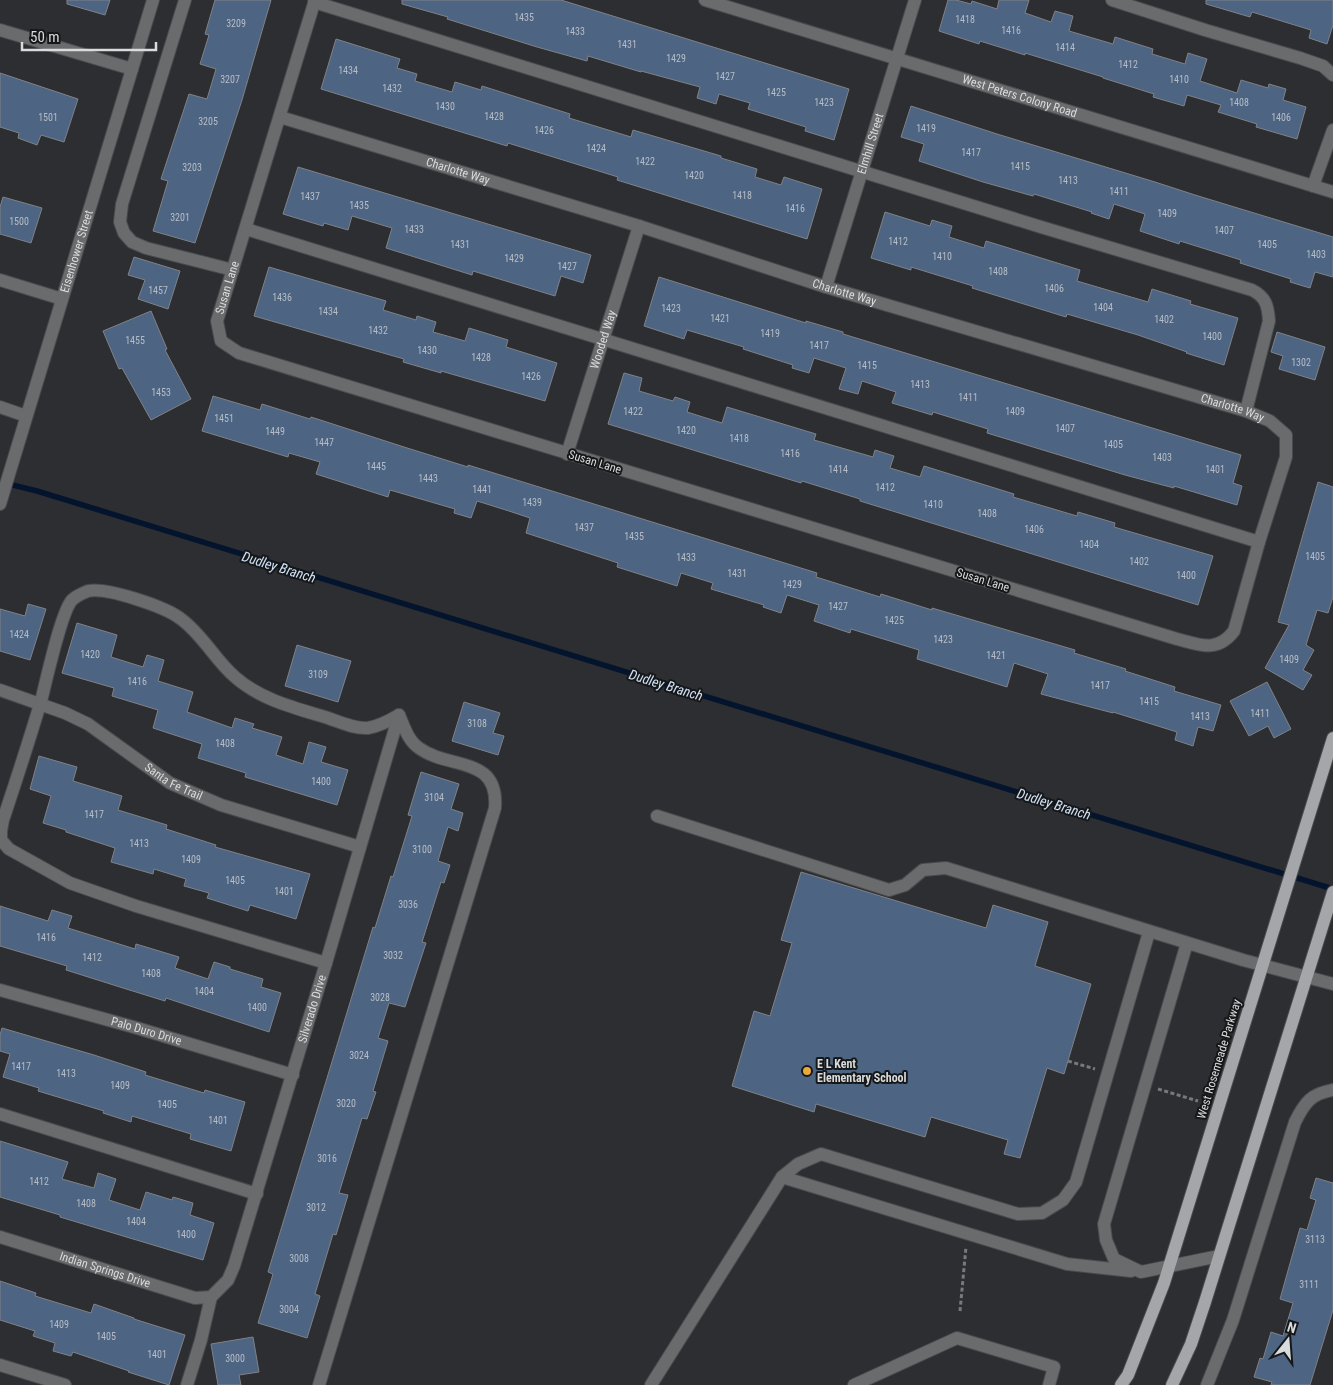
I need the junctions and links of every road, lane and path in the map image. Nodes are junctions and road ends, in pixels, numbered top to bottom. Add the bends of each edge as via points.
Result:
1 (154, 0) edge
2 (185, 0) edge
3 (705, 0) edge
4 (915, 0) edge
5 (1112, 0) edge
6 (314, 1) edge
7 (0, 30) edge
8 (897, 59) junction
9 (132, 69) junction
10 (1333, 75) edge
11 (280, 117) junction
12 (1333, 130) edge
13 (863, 171) junction
14 (1313, 186) junction
15 (1333, 192) edge
16 (639, 226) junction
17 (246, 229) junction
18 (232, 270) junction
19 (0, 280) edge
20 (826, 287) junction
21 (62, 299) junction
22 (603, 340) junction
23 (0, 407) edge
24 (1246, 412) junction
25 (26, 416) junction
26 (567, 454) junction
27 (0, 504) edge
28 (1259, 542) junction
29 (1257, 555) joint
30 (0, 690) edge
31 (40, 704) junction
32 (399, 715) junction
33 (1333, 738) edge
34 (657, 816) dead end
35 (360, 847) junction
36 (1333, 892) edge
37 (1149, 932) junction
38 (1187, 944) junction
39 (326, 963) junction
40 (1263, 966) junction
41 (1306, 976) junction
42 (1333, 984) edge
43 (0, 990) edge
44 (293, 1075) junction
45 (1333, 1090) edge
46 (0, 1114) edge
47 (782, 1177) junction
48 (256, 1194) junction
49 (0, 1237) edge
50 (1219, 1256) junction
51 (1169, 1266) junction
52 (1140, 1272) junction
53 (210, 1297) junction
54 (0, 1365) edge
55 (65, 1385) edge
56 (187, 1385) edge
57 (319, 1385) edge
58 (651, 1385) edge
59 (854, 1385) edge
60 (1049, 1385) edge
61 (1121, 1385) edge
62 (1172, 1385) edge
63 (1208, 1385) edge

1 - 9 street, Eisenhower Street
2 - 18 street via 122,204 120,222 132,242
3 - 8 street, West Peters Colony Road
4 - 8 street, Elmhill Street
5 - 10 street via 1323,66
6 - 11 street, Susan Lane
6 - 13 street
7 - 9 street
8 - 13 street, Elmhill Street
8 - 14 street, West Peters Colony Road
9 - 21 street, Eisenhower Street
11 - 16 street, Charlotte Way
11 - 17 street, Susan Lane
12 - 14 street
13 - 20 street, Elmhill Street
13 - 24 street via 1259,294 1266,303 1269,321
14 - 15 street, West Peters Colony Road
16 - 20 street, Charlotte Way
16 - 22 street, Wooded Way
17 - 18 street, Susan Lane
17 - 22 street
18 - 26 street, Susan Lane via 217,321 221,341 239,353
19 - 21 street
20 - 24 street, Charlotte Way
21 - 25 street, Eisenhower Street
22 - 26 street, Wooded Way
22 - 28 street
23 - 25 street
24 - 28 street, Charlotte Way via 1270,421 1286,435 1286,457
25 - 27 street, Eisenhower Street
26 - 29 street, Susan Lane via 1201,645 1217,645 1234,631
28 - 29 street, Charlotte Way
30 - 31 street, Santa Fe Trail
31 - 32 street via 71,601 89,591 105,591 155,606 180,618 235,677 268,698 366,728 380,726
31 - 35 street, Santa Fe Trail via 88,724 170,783 221,804
31 - 39 street via 3,820 2,840 9,850 70,884
32 - 35 street, Silverado Drive
32 - 57 street via 418,748 430,755 478,769 486,775 494,786 496,808
33 - 40 main road, West Rosemeade Parkway
34 - 37 street via 889,890 905,885 923,870 946,868
35 - 39 street, Silverado Drive
36 - 41 main road
37 - 38 street
37 - 47 street via 1076,1182 1063,1200 1042,1213 1018,1214 821,1154 798,1164
38 - 40 street
38 - 52 street via 1104,1224 1114,1259
39 - 44 street, Silverado Drive
40 - 41 street
40 - 51 main road, West Rosemeade Parkway
41 - 42 street
41 - 50 main road
43 - 44 street, Palo Duro Drive
44 - 48 street, Silverado Drive
45 - 63 street via 1314,1094 1295,1122 1233,1320
46 - 48 street
47 - 52 street via 1067,1264
47 - 58 street
48 - 53 street, Silverado Drive via 228,1280
49 - 53 street, Indian Springs Drive via 195,1298
50 - 51 street
50 - 62 main road via 1191,1344
51 - 52 street
51 - 61 main road, West Rosemeade Parkway via 1128,1375
53 - 56 street
54 - 55 street
59 - 60 street via 957,1338 1054,1367

